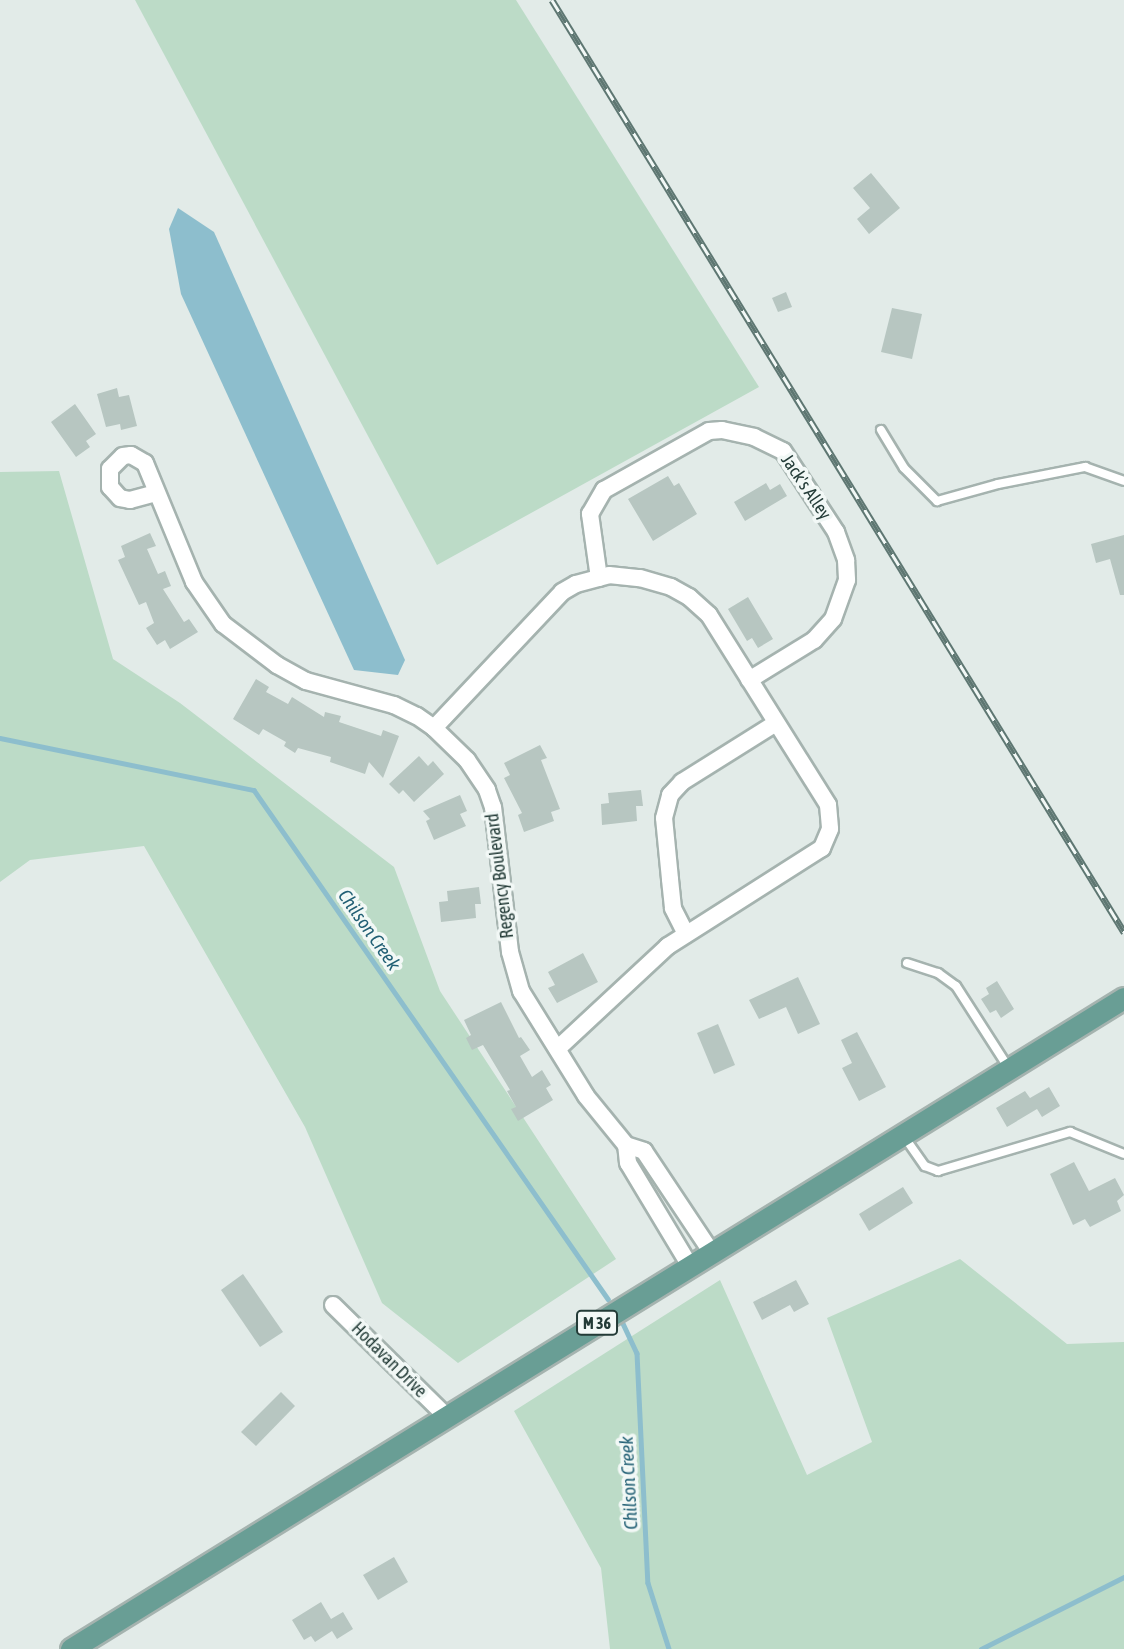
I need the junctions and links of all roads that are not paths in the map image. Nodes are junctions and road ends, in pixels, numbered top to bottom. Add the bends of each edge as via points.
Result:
1 (881, 430) dead end
2 (1124, 481) edge
3 (156, 493) dead end
4 (599, 578) junction
5 (749, 680) junction
6 (776, 723) junction
7 (434, 728) junction
8 (687, 934) junction
9 (907, 963) dead end
10 (1124, 999) edge
11 (557, 1049) junction
12 (1010, 1069) junction
13 (903, 1135) junction
14 (626, 1145) junction
15 (1124, 1154) edge
16 (712, 1253) junction
17 (690, 1266) junction
18 (333, 1304) dead end
19 (445, 1415) junction
20 (71, 1649) edge

1 - 2 lane via 904,468 937,501 1085,467
3 - 7 street, Regency Boulevard via 194,582 210,609 232,632 306,681 394,705
4 - 5 street via 639,578 689,597 709,615
4 - 5 street, Jack's Alley via 590,514 604,490 709,430 754,437 783,451 836,532 847,580 833,619 814,640
4 - 7 street via 562,592
5 - 6 street
6 - 8 street via 682,782 670,795 664,818 673,908
6 - 8 street via 828,806 827,839 822,848
7 - 11 street, Regency Boulevard via 467,760 486,790 496,826 516,974 521,991
8 - 11 street via 650,961
9 - 12 lane via 938,973 956,986
10 - 12 main road, M 36
11 - 14 street, Regency Boulevard via 586,1096
12 - 13 main road, M 36
13 - 15 lane via 925,1166 938,1171 1070,1132
13 - 16 main road, M 36
14 - 16 street, Regency Boulevard via 644,1151
14 - 17 street, Regency Boulevard via 628,1163
16 - 17 main road, M 36
17 - 19 main road, M 36
18 - 19 street, Hodavan Drive
19 - 20 main road, M 36

